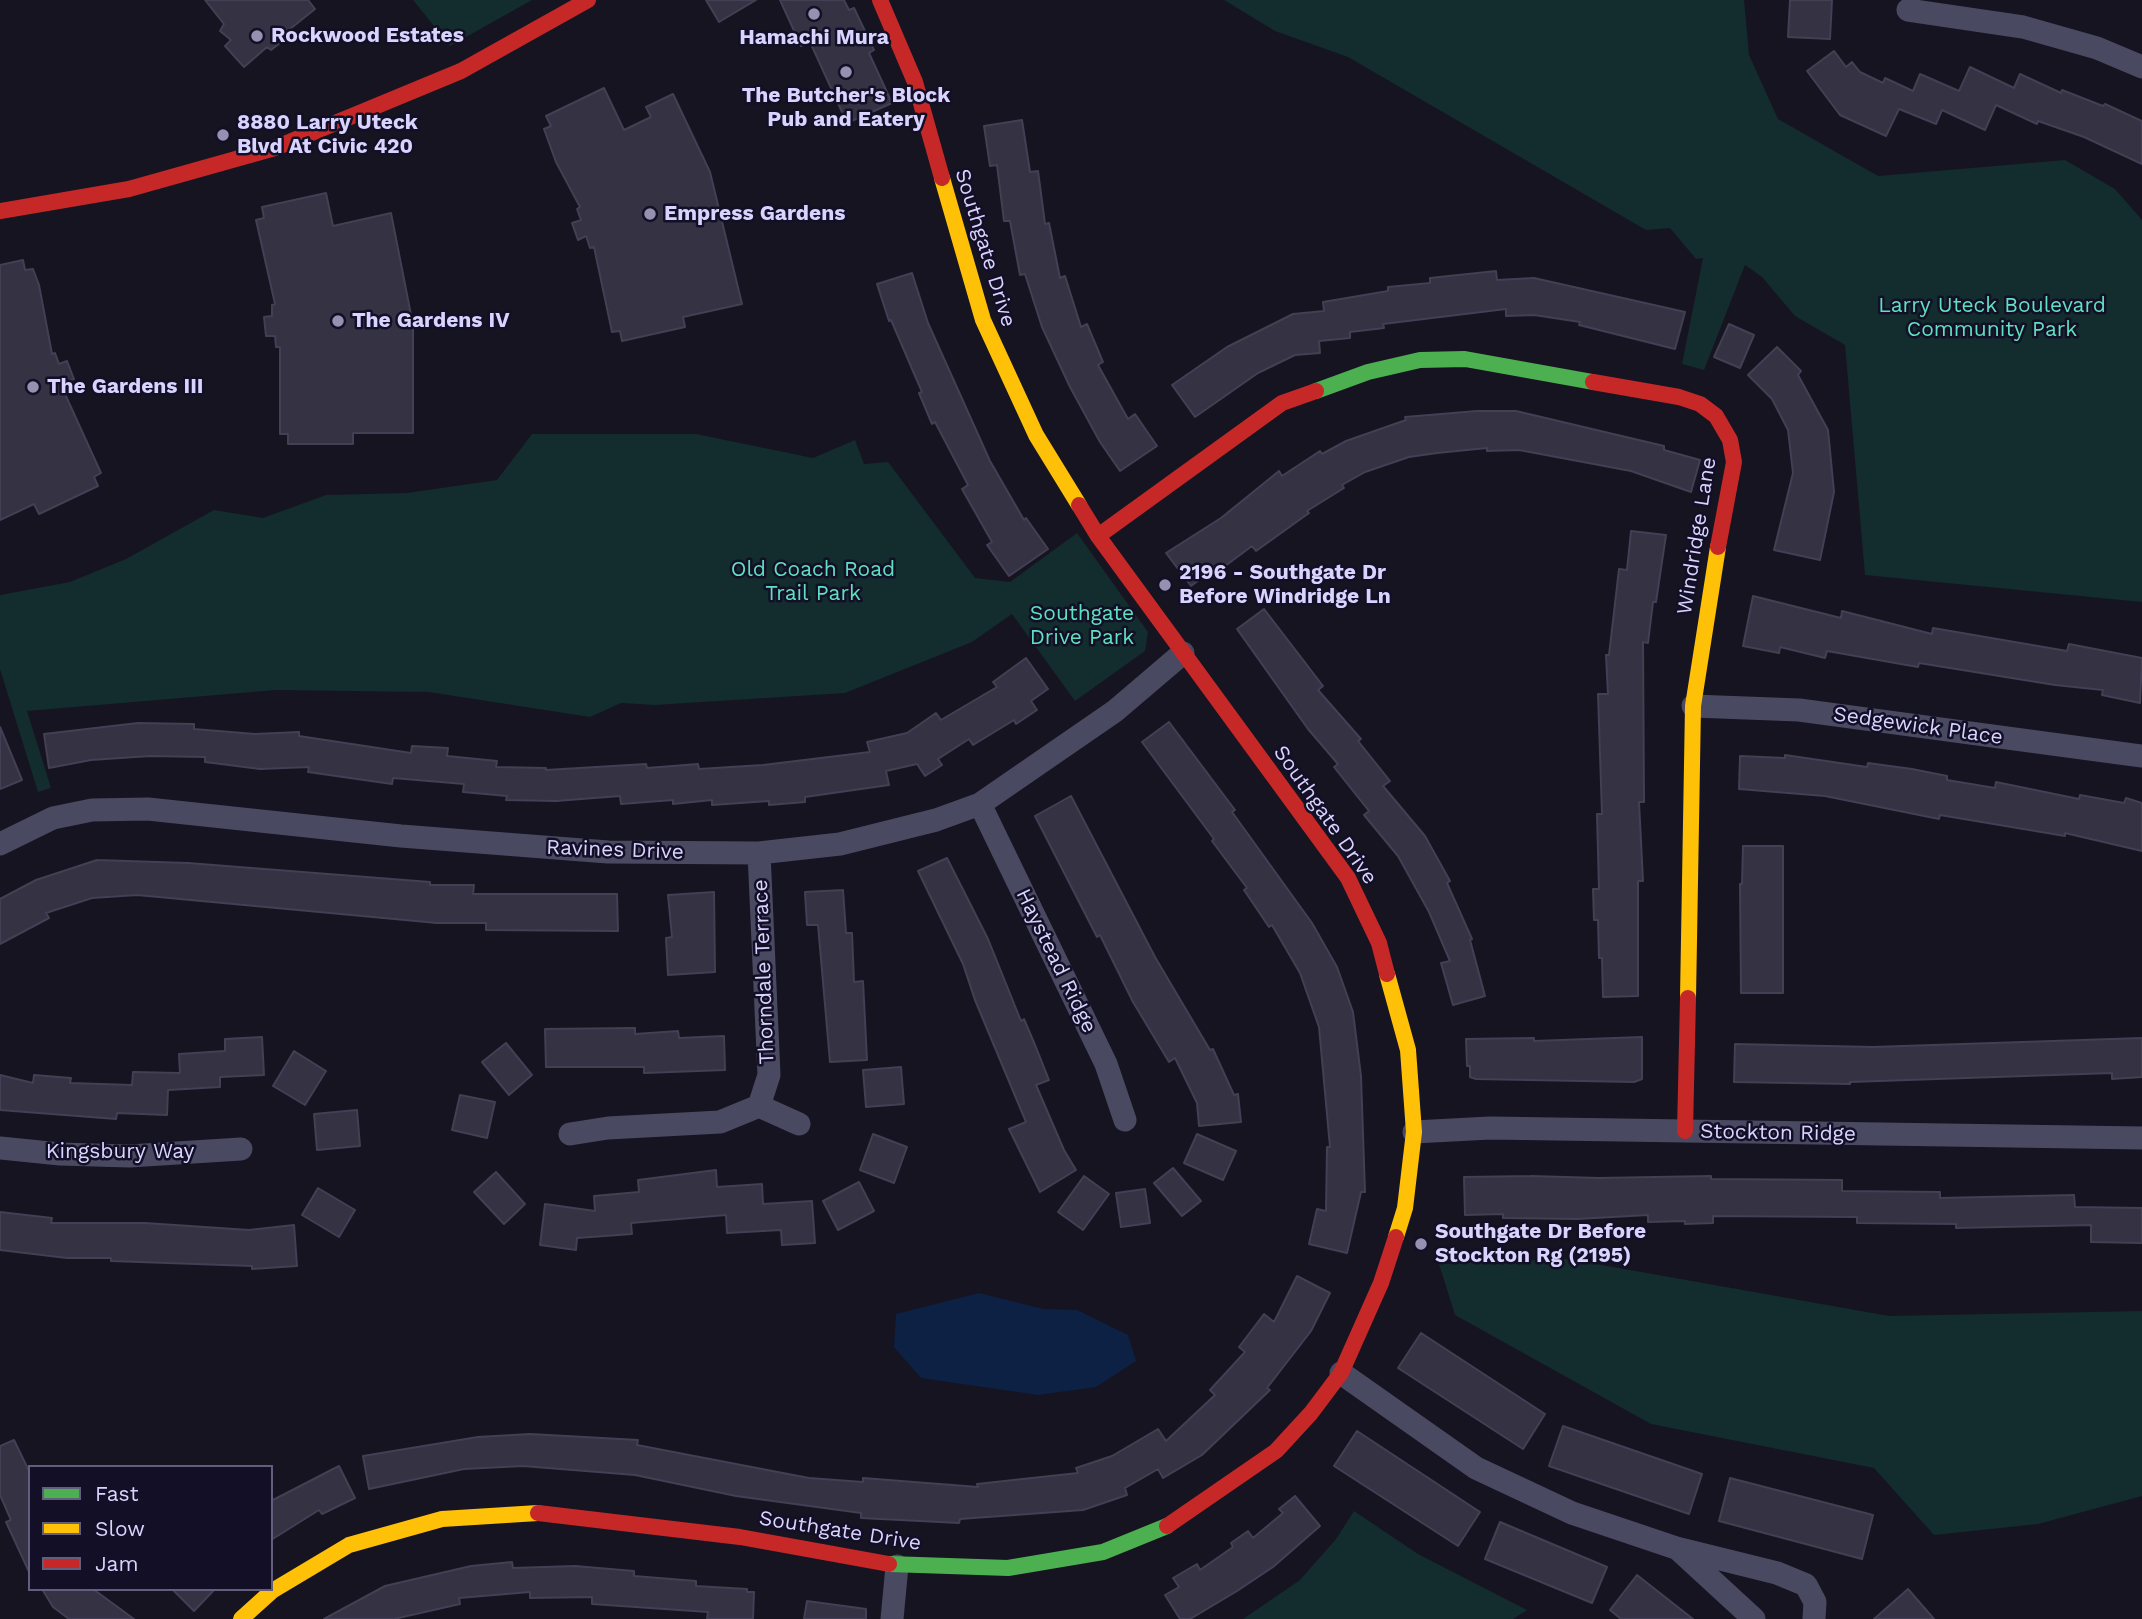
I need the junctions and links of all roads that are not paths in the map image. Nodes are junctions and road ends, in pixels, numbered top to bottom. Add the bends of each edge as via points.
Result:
1 (588, 0) edge
2 (880, 0) edge
3 (1908, 10) dead end
4 (2142, 67) edge
5 (0, 211) edge
6 (1098, 536) junction
7 (1183, 653) junction
8 (1693, 706) junction
9 (2142, 756) edge
10 (980, 804) junction
11 (0, 844) edge
12 (760, 853) junction
13 (759, 1106) junction
14 (1125, 1120) dead end
15 (799, 1124) dead end
16 (1685, 1131) junction
17 (1414, 1132) junction
18 (570, 1134) dead end
19 (2142, 1138) edge
20 (0, 1148) edge
21 (241, 1149) dead end
22 (1341, 1373) junction
23 (1676, 1548) junction
24 (897, 1566) junction
25 (273, 1590) edge
26 (272, 1591) edge
27 (241, 1619) edge
28 (892, 1619) edge
29 (1754, 1619) edge
30 (1814, 1619) edge

1 - 5 street via 461,71 275,148 129,189
2 - 6 street, Southgate Drive via 915,82 983,320 1036,435
3 - 4 street via 2023,27 2098,48
6 - 7 street, Southgate Drive
6 - 8 street, Windridge Lane via 1282,403 1368,372 1420,360 1465,359 1679,397 1716,416 1730,440 1734,462 1706,607
7 - 10 street, Ravines Drive via 1115,710
7 - 17 street, Southgate Drive via 1354,889 1379,943 1408,1050
8 - 9 street, Sedgewick Place via 1800,710
8 - 16 street, Windridge Lane
10 - 12 street, Ravines Drive via 840,845
10 - 14 street, Haystead Ridge via 1106,1065
11 - 12 street, Ravines Drive via 53,818 92,810 148,809 608,852
12 - 13 street, Thorndale Terrace via 769,1075
13 - 15 street
13 - 18 street via 720,1122
16 - 17 street, Stockton Ridge via 1490,1128
16 - 19 street, Stockton Ridge
17 - 22 street, Southgate Drive via 1405,1208 1381,1283
20 - 21 street, Kingsbury Way via 130,1156
22 - 23 street via 1476,1468 1572,1513
22 - 24 street, Southgate Drive via 1276,1451 1163,1528 1103,1552 1008,1568
23 - 29 street
23 - 30 street via 1777,1573 1806,1586 1815,1602
24 - 25 street, Southgate Drive via 740,1537 546,1513 442,1519 349,1545
24 - 28 street
26 - 27 street, Southgate Drive

